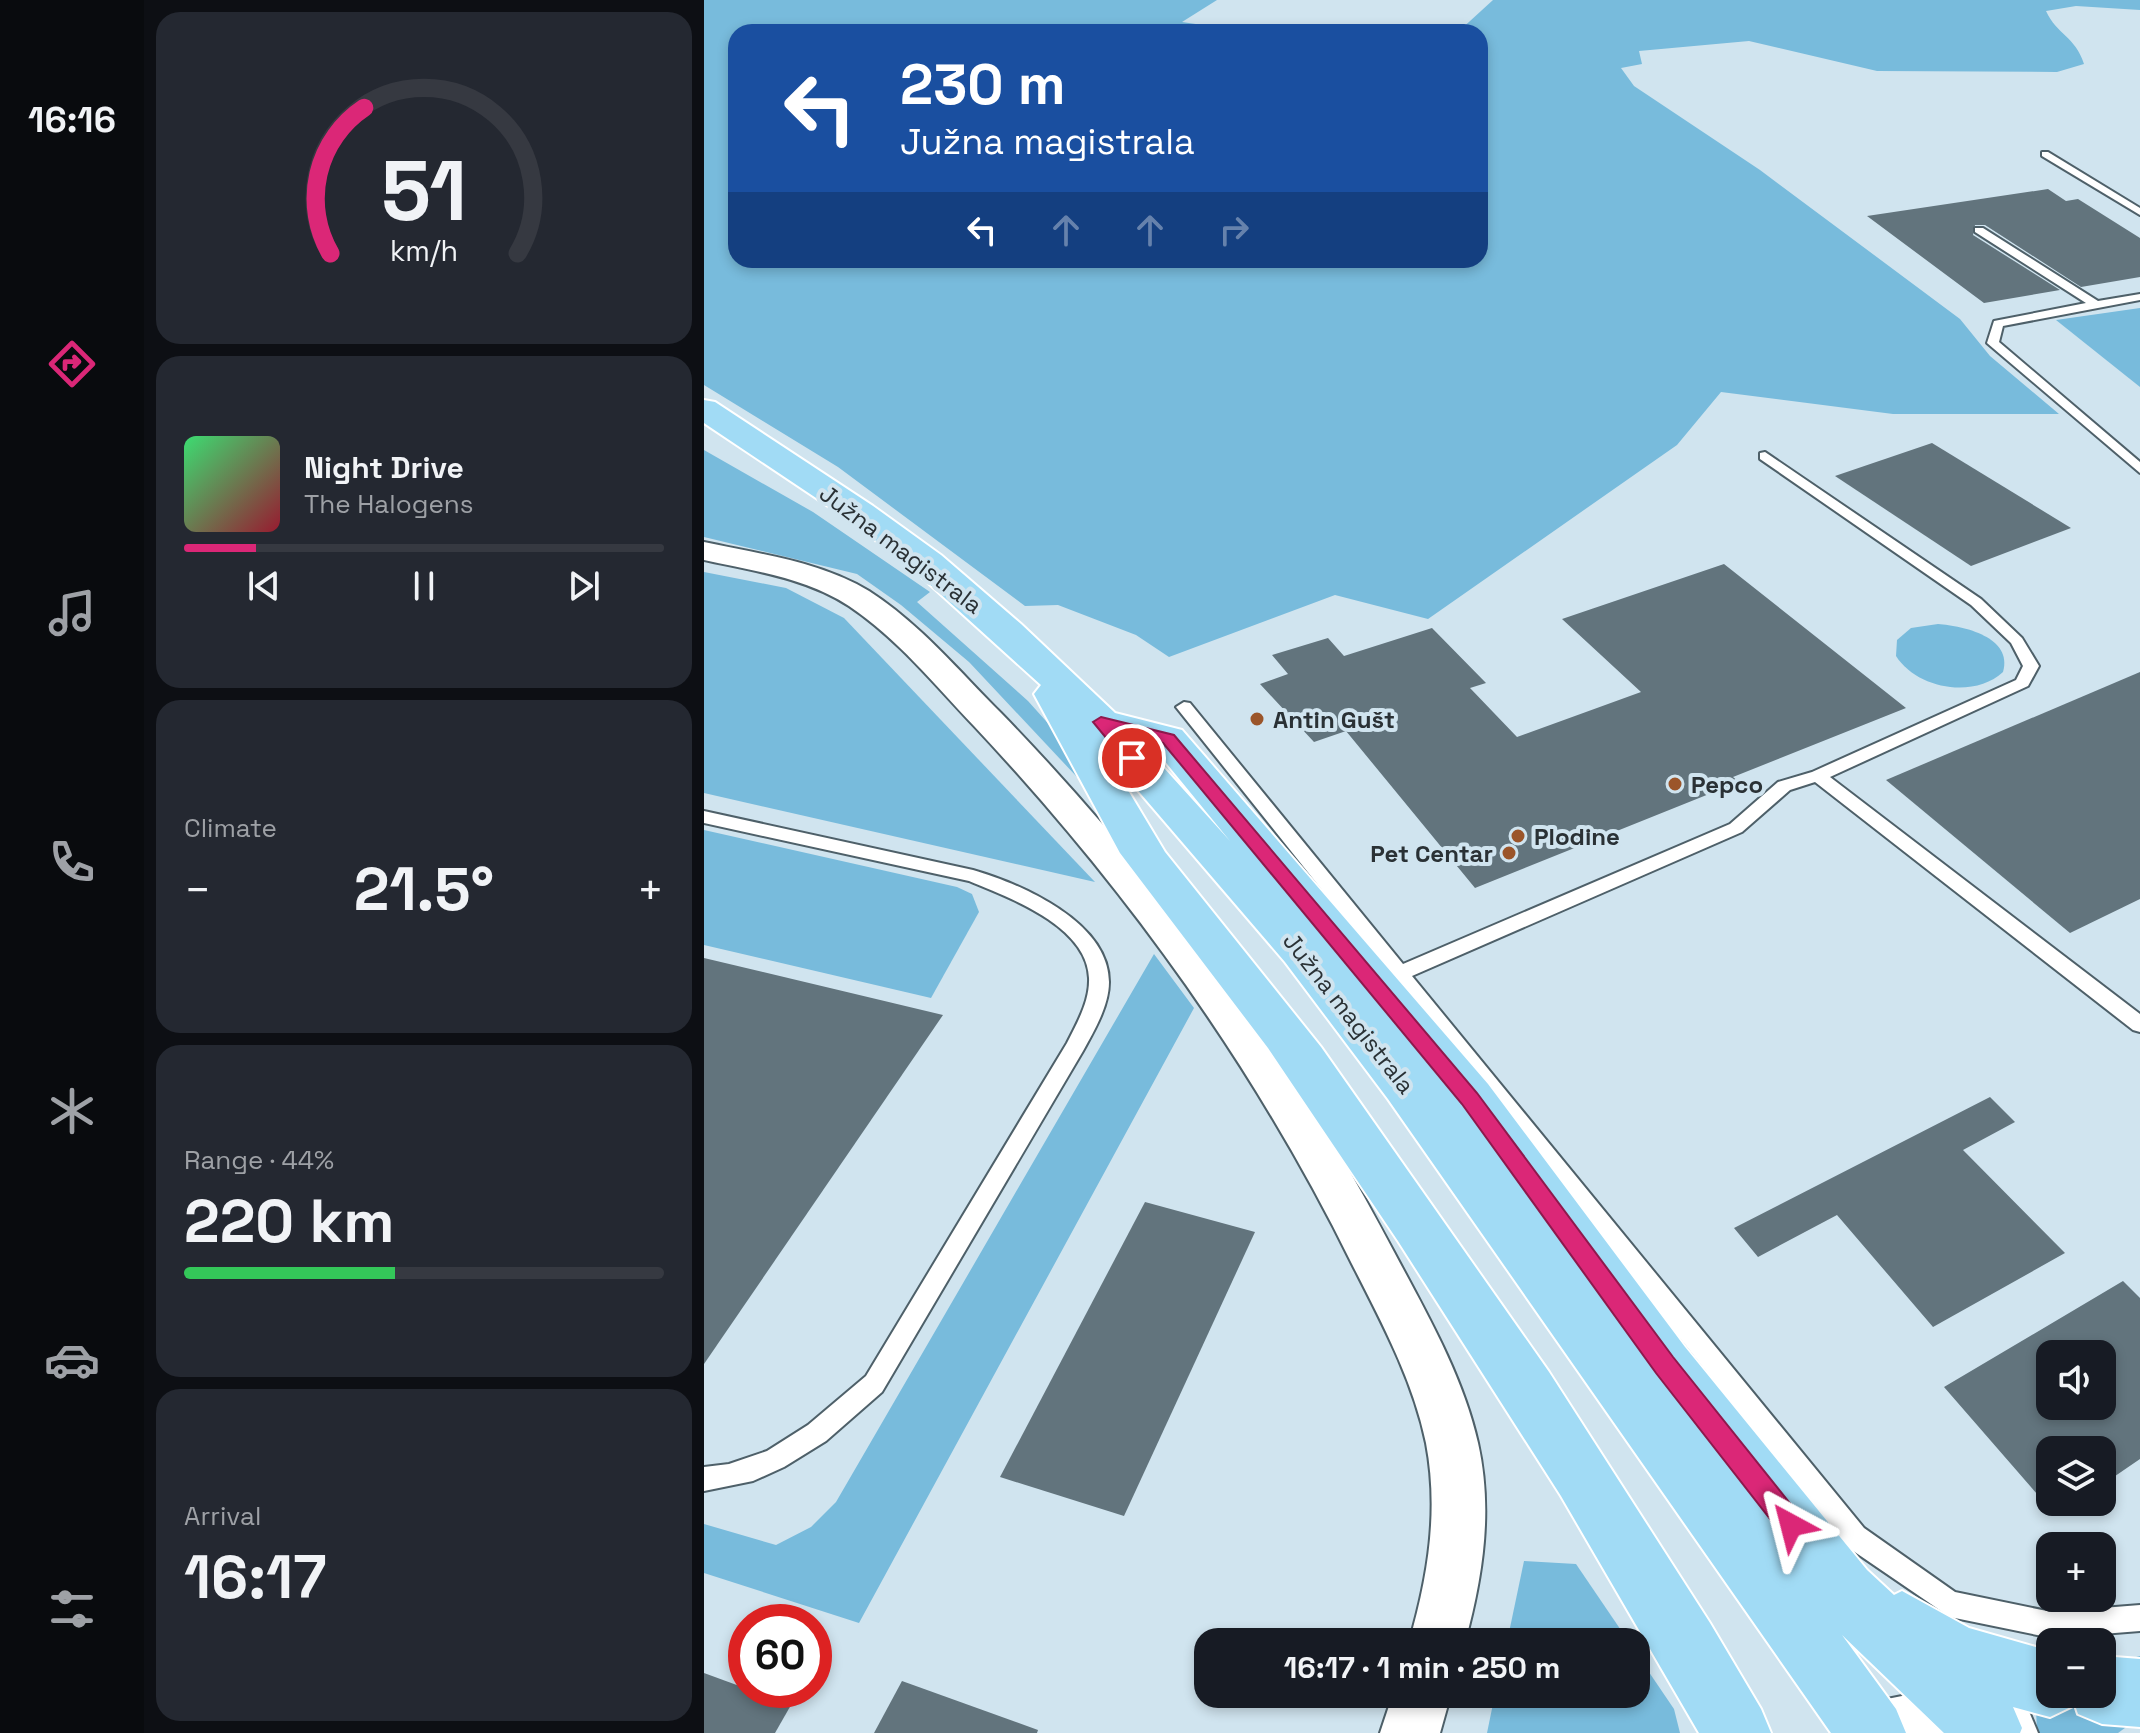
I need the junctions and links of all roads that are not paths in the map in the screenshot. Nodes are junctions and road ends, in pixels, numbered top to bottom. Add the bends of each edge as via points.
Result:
1 (2045, 154) dead end
2 (2140, 212) edge
3 (1979, 230) dead end
4 (2140, 297) edge
5 (2093, 303) junction
6 (704, 409) edge
7 (704, 435) edge
8 (1765, 456) dead end
9 (2140, 469) edge
10 (807, 478) junction
11 (704, 551) edge
12 (1019, 643) junction
13 (1184, 707) dead end
14 (1101, 722) junction
15 (1818, 776) junction
16 (704, 817) edge
17 (1398, 974) junction
18 (2140, 1025) edge
19 (704, 1479) edge
20 (1827, 1570) junction
21 (2140, 1618) edge
22 (1441, 1628) edge
23 (2036, 1680) edge
24 (2116, 1691) edge
25 (2140, 1693) edge
26 (1418, 1708) edge
27 (1996, 1730) edge
28 (1410, 1733) edge
29 (1737, 1733) edge
30 (1872, 1733) edge
31 (1887, 1733) edge

1 - 2 lane
3 - 5 lane
4 - 5 lane
5 - 9 lane via 1998,323 1993,343
6 - 10 main road, Južna magistrala
7 - 10 main road via 764,465
8 - 15 lane via 1976,602 2017,641 2031,666 2022,683
10 - 12 main road, Južna magistrala via 928,563
11 - 22 street via 830,583 858,598 919,650 1061,796 1149,900 1274,1077 1335,1179 1381,1271 1423,1360 1451,1439 1461,1517
12 - 14 main road, Južna magistrala
12 - 29 main road via 1044,677 1115,811 1150,864 1266,1006 1507,1359 1682,1635
13 - 17 lane
14 - 20 main road via 1168,739 1270,858 1470,1098 1664,1365
14 - 30 main road, Južna magistrala via 1348,1010 1540,1268
15 - 17 lane via 1784,786 1736,828
15 - 18 lane
16 - 19 lane via 973,876 1034,903 1083,939 1098,970 1096,1004 1076,1046 874,1384 828,1427 783,1456 734,1478
17 - 21 lane via 1855,1537 1950,1604 2052,1625
20 - 23 main road via 1955,1657
20 - 27 main road via 1919,1666
24 - 25 main road
26 - 28 street
27 - 31 street via 1937,1723

